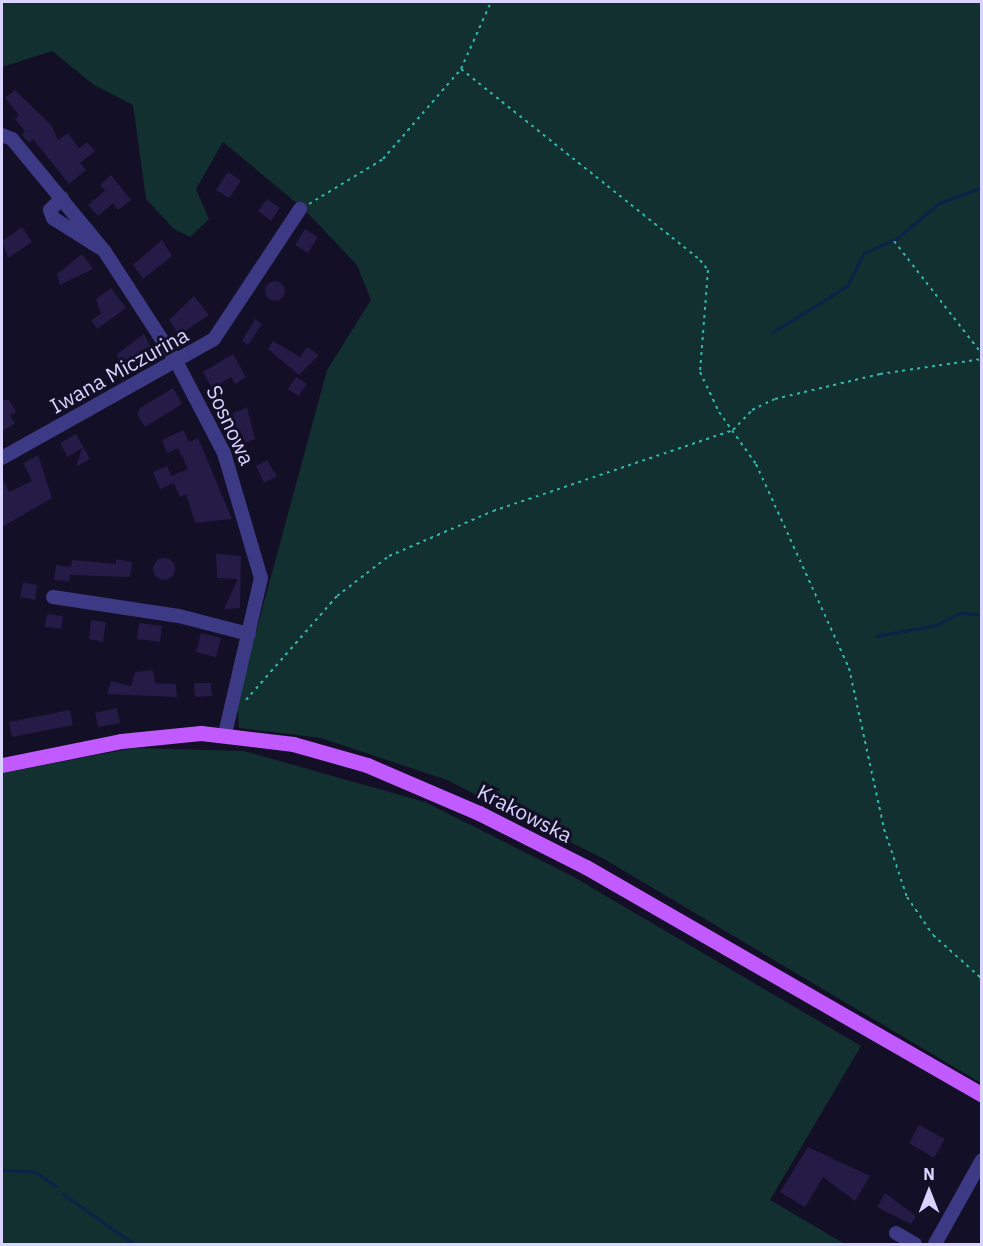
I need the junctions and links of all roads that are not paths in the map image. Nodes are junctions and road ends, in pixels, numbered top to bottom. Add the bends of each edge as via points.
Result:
1 (2, 135) edge
2 (62, 198) junction
3 (300, 209) road end
4 (105, 252) junction
5 (177, 363) junction
6 (2, 458) edge
7 (53, 597) dead end
8 (249, 634) junction
9 (225, 734) junction
10 (2, 765) edge
11 (981, 1095) edge
12 (981, 1160) edge
13 (896, 1233) dead end
14 (915, 1245) edge
15 (935, 1245) edge

1 - 2 street, Sosnowa via 12,139
2 - 4 street, Sosnowa
2 - 4 street, Sosnowa via 50,210 53,218
3 - 5 street, Iwana Miczurina via 226,325
4 - 5 street, Sosnowa
5 - 6 street, Iwana Miczurina
5 - 8 street, Sosnowa via 224,453 251,533 261,578
7 - 8 street via 179,616
8 - 9 street, Sosnowa
9 - 10 main road, Krakowska via 147,737
9 - 11 main road, Krakowska via 329,753 479,813 726,946
12 - 15 street
13 - 14 street

